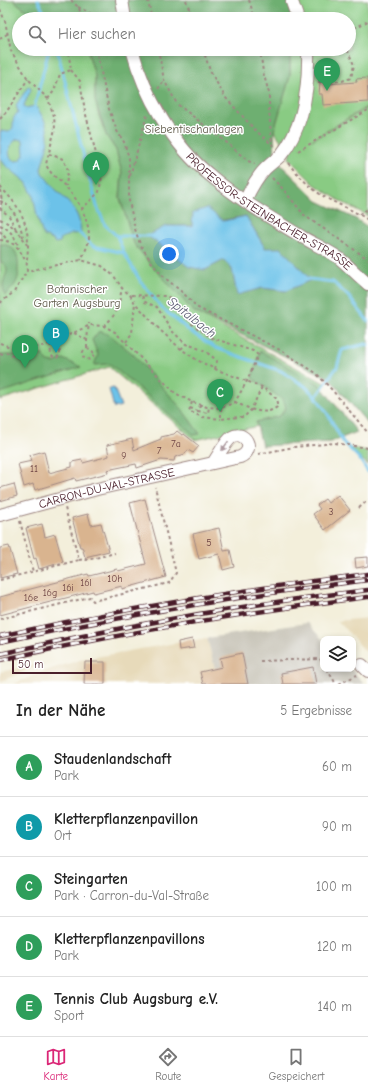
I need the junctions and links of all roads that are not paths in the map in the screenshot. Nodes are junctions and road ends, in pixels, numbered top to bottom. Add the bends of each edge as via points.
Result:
1 (122, 0) edge
2 (292, 2) dead end
3 (124, 12) edge
4 (296, 12) edge
5 (134, 56) edge
6 (308, 56) edge
7 (245, 201) junction
8 (368, 284) edge
9 (213, 463) junction
10 (0, 515) edge

1 - 3 street
2 - 4 street
5 - 7 street, PROFESSOR-STEINBACHER-STRASSE via 151,99 187,153 210,176
6 - 7 street via 306,94 296,131 277,158 256,180
7 - 8 street, PROFESSOR-STEINBACHER-STRASSE via 339,258
9 -> 9 street, CARRON-DU-VAL-STRASSE via 240,457 246,453 248,443 244,437 237,435 230,438
9 - 10 street, CARRON-DU-VAL-STRASSE

